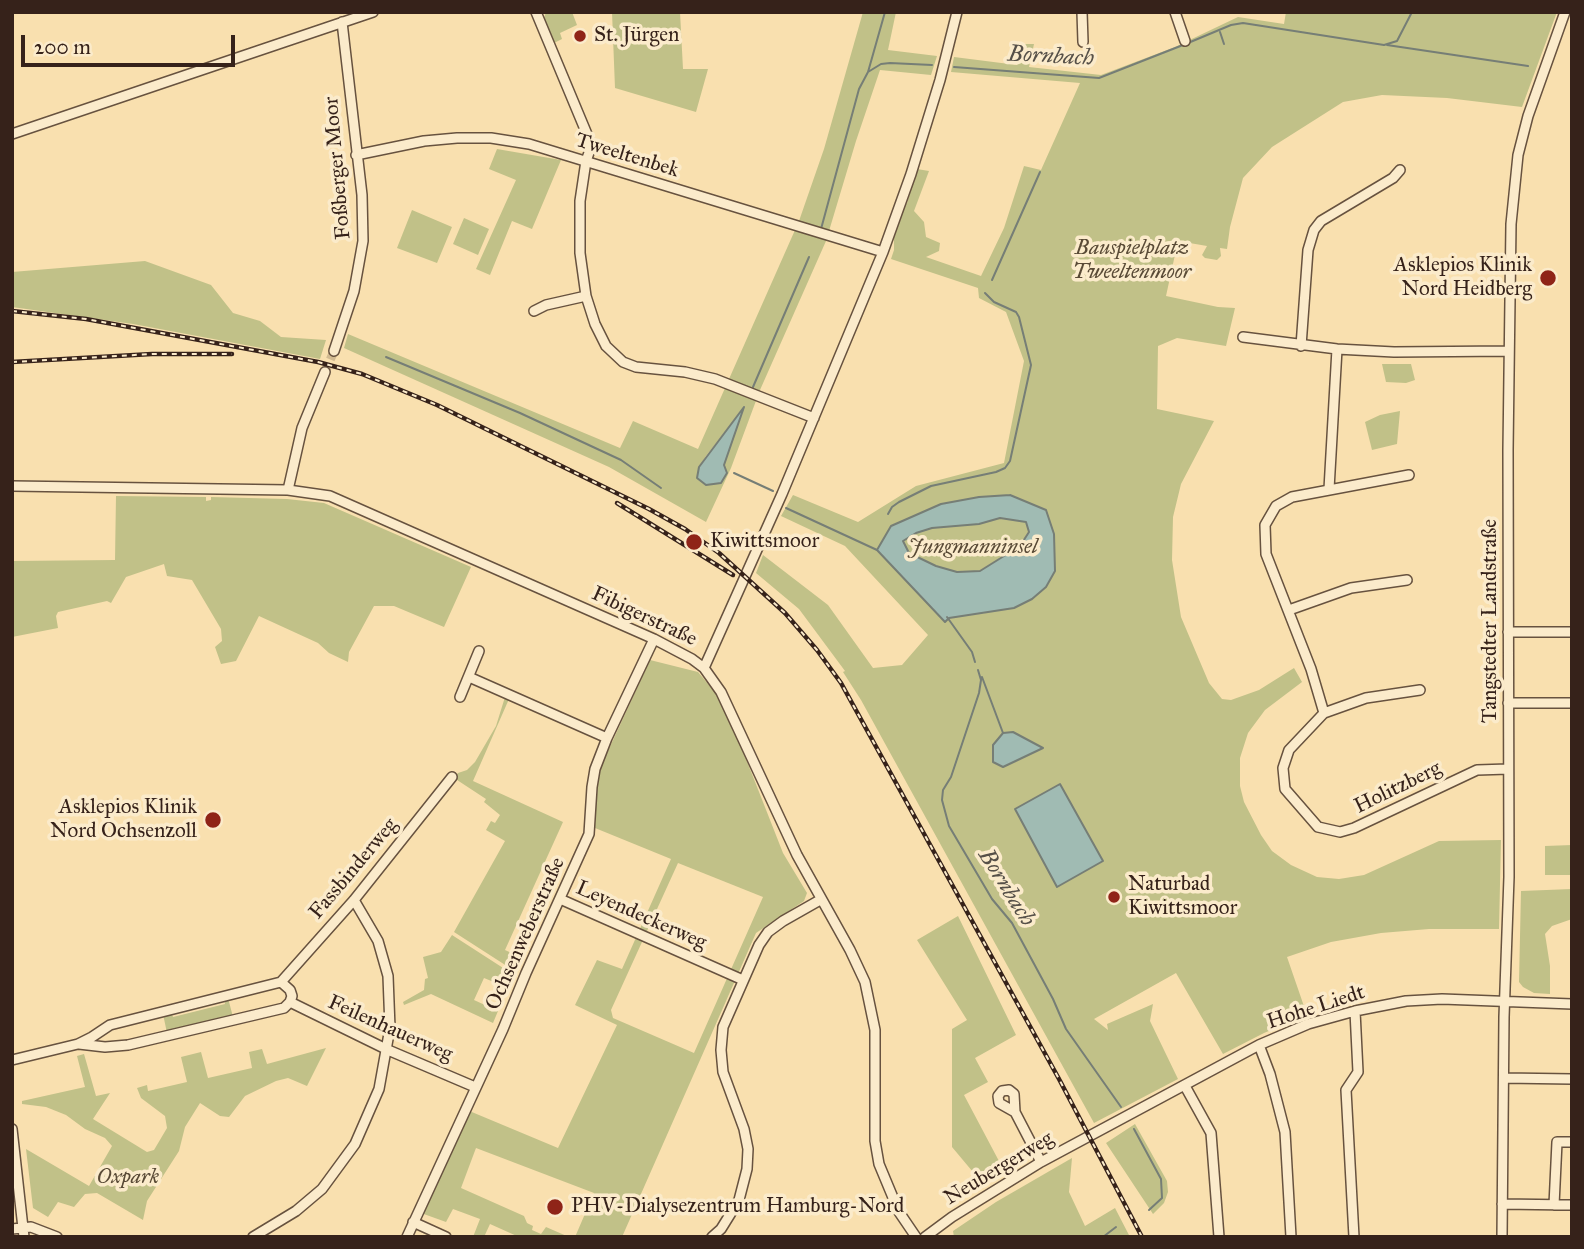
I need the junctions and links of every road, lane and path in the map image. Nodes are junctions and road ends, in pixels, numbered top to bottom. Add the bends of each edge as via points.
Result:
1 (373, 12) edge
2 (536, 12) edge
3 (957, 12) edge
4 (1082, 12) edge
5 (1175, 12) edge
6 (1567, 15) edge
7 (342, 22) junction
8 (1185, 41) dead end
9 (1083, 42) dead end
10 (12, 134) edge
11 (356, 155) junction
12 (586, 162) junction
13 (1400, 170) dead end
14 (883, 252) junction
15 (586, 296) junction
16 (534, 311) dead end
17 (1243, 337) dead end
18 (1301, 346) junction
19 (1337, 349) junction
20 (334, 351) tunnel mouth
21 (1509, 351) junction
22 (325, 372) tunnel mouth
23 (814, 418) junction
24 (1409, 475) dead end
25 (12, 486) edge
26 (1329, 489) junction
27 (288, 491) junction
28 (1407, 580) dead end
29 (1289, 610) junction
30 (1508, 632) junction
31 (1572, 632) edge
32 (654, 639) junction
33 (479, 651) dead end
34 (704, 668) junction
35 (469, 677) junction
36 (1420, 690) dead end
37 (460, 697) dead end
38 (1508, 703) junction
39 (1572, 703) edge
40 (1324, 713) junction
41 (607, 738) junction
42 (1508, 769) junction
43 (452, 777) dead end
44 (560, 899) junction
45 (820, 900) junction
46 (354, 901) junction
47 (743, 980) junction
48 (281, 982) junction
49 (1505, 1001) junction
50 (290, 1002) junction
51 (1572, 1004) edge
52 (1355, 1011) junction
53 (78, 1044) junction
54 (1259, 1045) junction
55 (388, 1050) junction
56 (12, 1060) edge
57 (1504, 1078) junction
58 (1572, 1079) edge
59 (1185, 1086) junction
60 (475, 1087) junction
61 (1015, 1112) dead end
62 (12, 1129) edge
63 (1094, 1134) joint
64 (1572, 1142) edge
65 (1041, 1162) junction
66 (1502, 1204) junction
67 (1554, 1205) junction
68 (1572, 1205) edge
69 (413, 1222) junction
70 (12, 1228) edge
71 (24, 1232) edge
72 (57, 1237) edge
73 (253, 1237) edge
74 (407, 1237) edge
75 (446, 1237) edge
76 (712, 1237) edge
77 (916, 1237) edge
78 (925, 1237) edge
79 (1219, 1237) edge
80 (1291, 1237) edge
81 (1354, 1237) edge
82 (1502, 1237) edge

1 - 7 street
2 - 12 street via 589,139
3 - 14 street via 911,174
4 - 9 street
5 - 8 street
6 - 21 street, Tangstedter Landstraße via 1518,155 1511,224
7 - 10 street
7 - 11 street, Foßberger Moor
11 - 12 street, Tweeltenbek via 424,141 491,138
11 - 20 street, Foßberger Moor via 363,241 355,291
12 - 14 street, Tweeltenbek
12 - 15 street via 579,238
13 - 18 street via 1321,220 1314,230 1308,250
14 - 23 street
15 - 16 street
15 - 23 street via 606,346 623,362 715,379
17 - 18 street
18 - 19 street
19 - 21 street
19 - 26 street
21 - 30 street, Tangstedter Landstraße
22 - 27 street via 302,428
23 - 34 street
24 - 26 street
25 - 27 street, Fibigerstraße
26 - 29 street via 1284,500 1265,524 1266,554
27 - 32 street, Fibigerstraße via 330,496
28 - 29 street via 1351,588
29 - 40 street
30 - 31 street
30 - 38 street, Tangstedter Landstraße
32 - 34 street, Fibigerstraße
32 - 41 street, Ochsenweberstraße
33 - 35 street
34 - 45 street, Fibigerstraße via 721,692
35 - 37 street
35 - 41 street
36 - 40 street, Holitzberg via 1366,698
38 - 39 street
38 - 42 street, Tangstedter Landstraße
40 - 42 street, Holitzberg via 1289,750 1283,776 1292,799 1318,827 1340,832 1354,828 1477,770
41 - 44 street, Ochsenweberstraße via 595,769 590,834
42 - 49 street, Tangstedter Landstraße
43 - 46 street, Fassbinderweg
44 - 47 street, Leyendeckerweg
44 - 60 street, Ochsenweberstraße
45 - 47 street via 768,932
45 - 77 street, Fibigerstraße via 868,992 875,1030 879,1164 898,1212
46 - 48 street, Fassbinderweg
46 - 55 street via 386,964 391,1007
47 - 76 street via 727,1016 721,1050 723,1072 744,1129 747,1169 739,1200
48 - 50 street via 290,990
48 - 53 street via 110,1025
49 - 51 street, Hohe Liedt
49 - 52 street, Hohe Liedt via 1442,999
49 - 57 street, Tangstedter Landstraße
50 - 53 street via 284,1008 128,1045
50 - 55 street, Feilenhauerweg
52 - 54 street, Hohe Liedt
52 - 81 street via 1358,1072 1346,1090
53 - 56 street
54 - 59 street, Hohe Liedt
54 - 80 street via 1285,1132
55 - 60 street, Feilenhauerweg
55 - 73 street via 372,1110 342,1164 296,1211
57 - 58 street
57 - 66 street, Tangstedter Landstraße
59 - 63 street, Hohe Liedt
59 - 79 street via 1211,1133
60 - 69 street, Ochsenweberstraße
61 - 65 street
62 - 71 street
63 - 65 street, Neubergerweg
64 - 67 street via 1557,1142
65 - 78 street, Neubergerweg
66 - 67 street
66 - 82 street, Tangstedter Landstraße
67 - 68 street
69 - 74 street, Ochsenweberstraße
69 - 75 street
70 - 71 street
71 - 72 street via 40,1229

